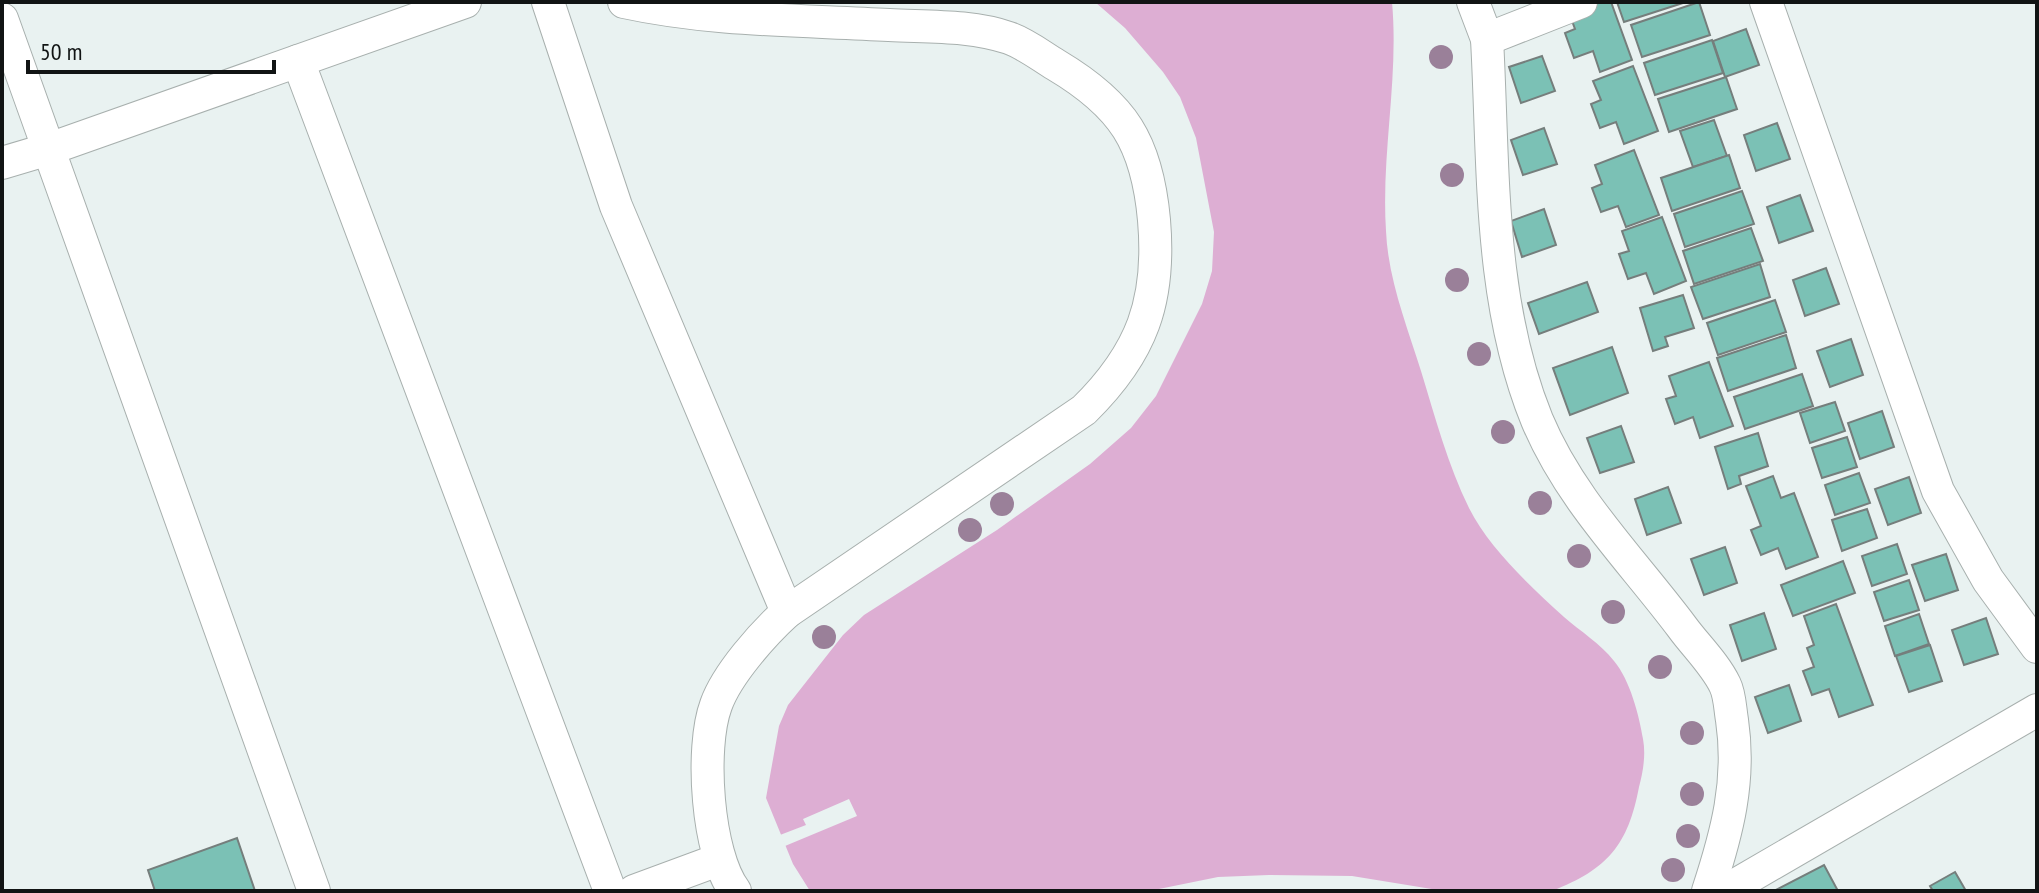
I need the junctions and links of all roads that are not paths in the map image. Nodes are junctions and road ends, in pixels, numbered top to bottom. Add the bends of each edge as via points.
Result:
1 (465, 2) edge
2 (548, 2) edge
3 (624, 2) edge
4 (1473, 2) edge
5 (1581, 2) edge
6 (1766, 2) edge
7 (2, 19) edge
8 (1487, 39) junction
9 (298, 61) junction
10 (49, 149) junction
11 (2, 163) edge
12 (787, 612) junction
13 (2037, 647) edge
14 (2037, 710) edge
15 (718, 860) junction
16 (314, 891) edge
17 (610, 891) edge
18 (634, 891) edge
19 (735, 891) edge
20 (1708, 891) edge
21 (1725, 891) edge

1 - 9 street
2 - 12 street via 616,206
3 - 12 street via 736,18 970,29 1008,38 1092,87 1125,120 1144,158 1156,276 1145,317 1114,381 1084,410
4 - 8 street
5 - 8 street
6 - 13 street via 1938,491 1988,580
7 - 10 street
8 - 20 street via 1502,280 1508,324 1537,420 1575,494 1674,616 1729,696 1736,780 1725,840
9 - 10 street
9 - 17 street
10 - 11 street
10 - 16 street
12 - 15 street via 766,631 715,707 709,792
14 - 21 street
15 - 18 street
15 - 19 street

